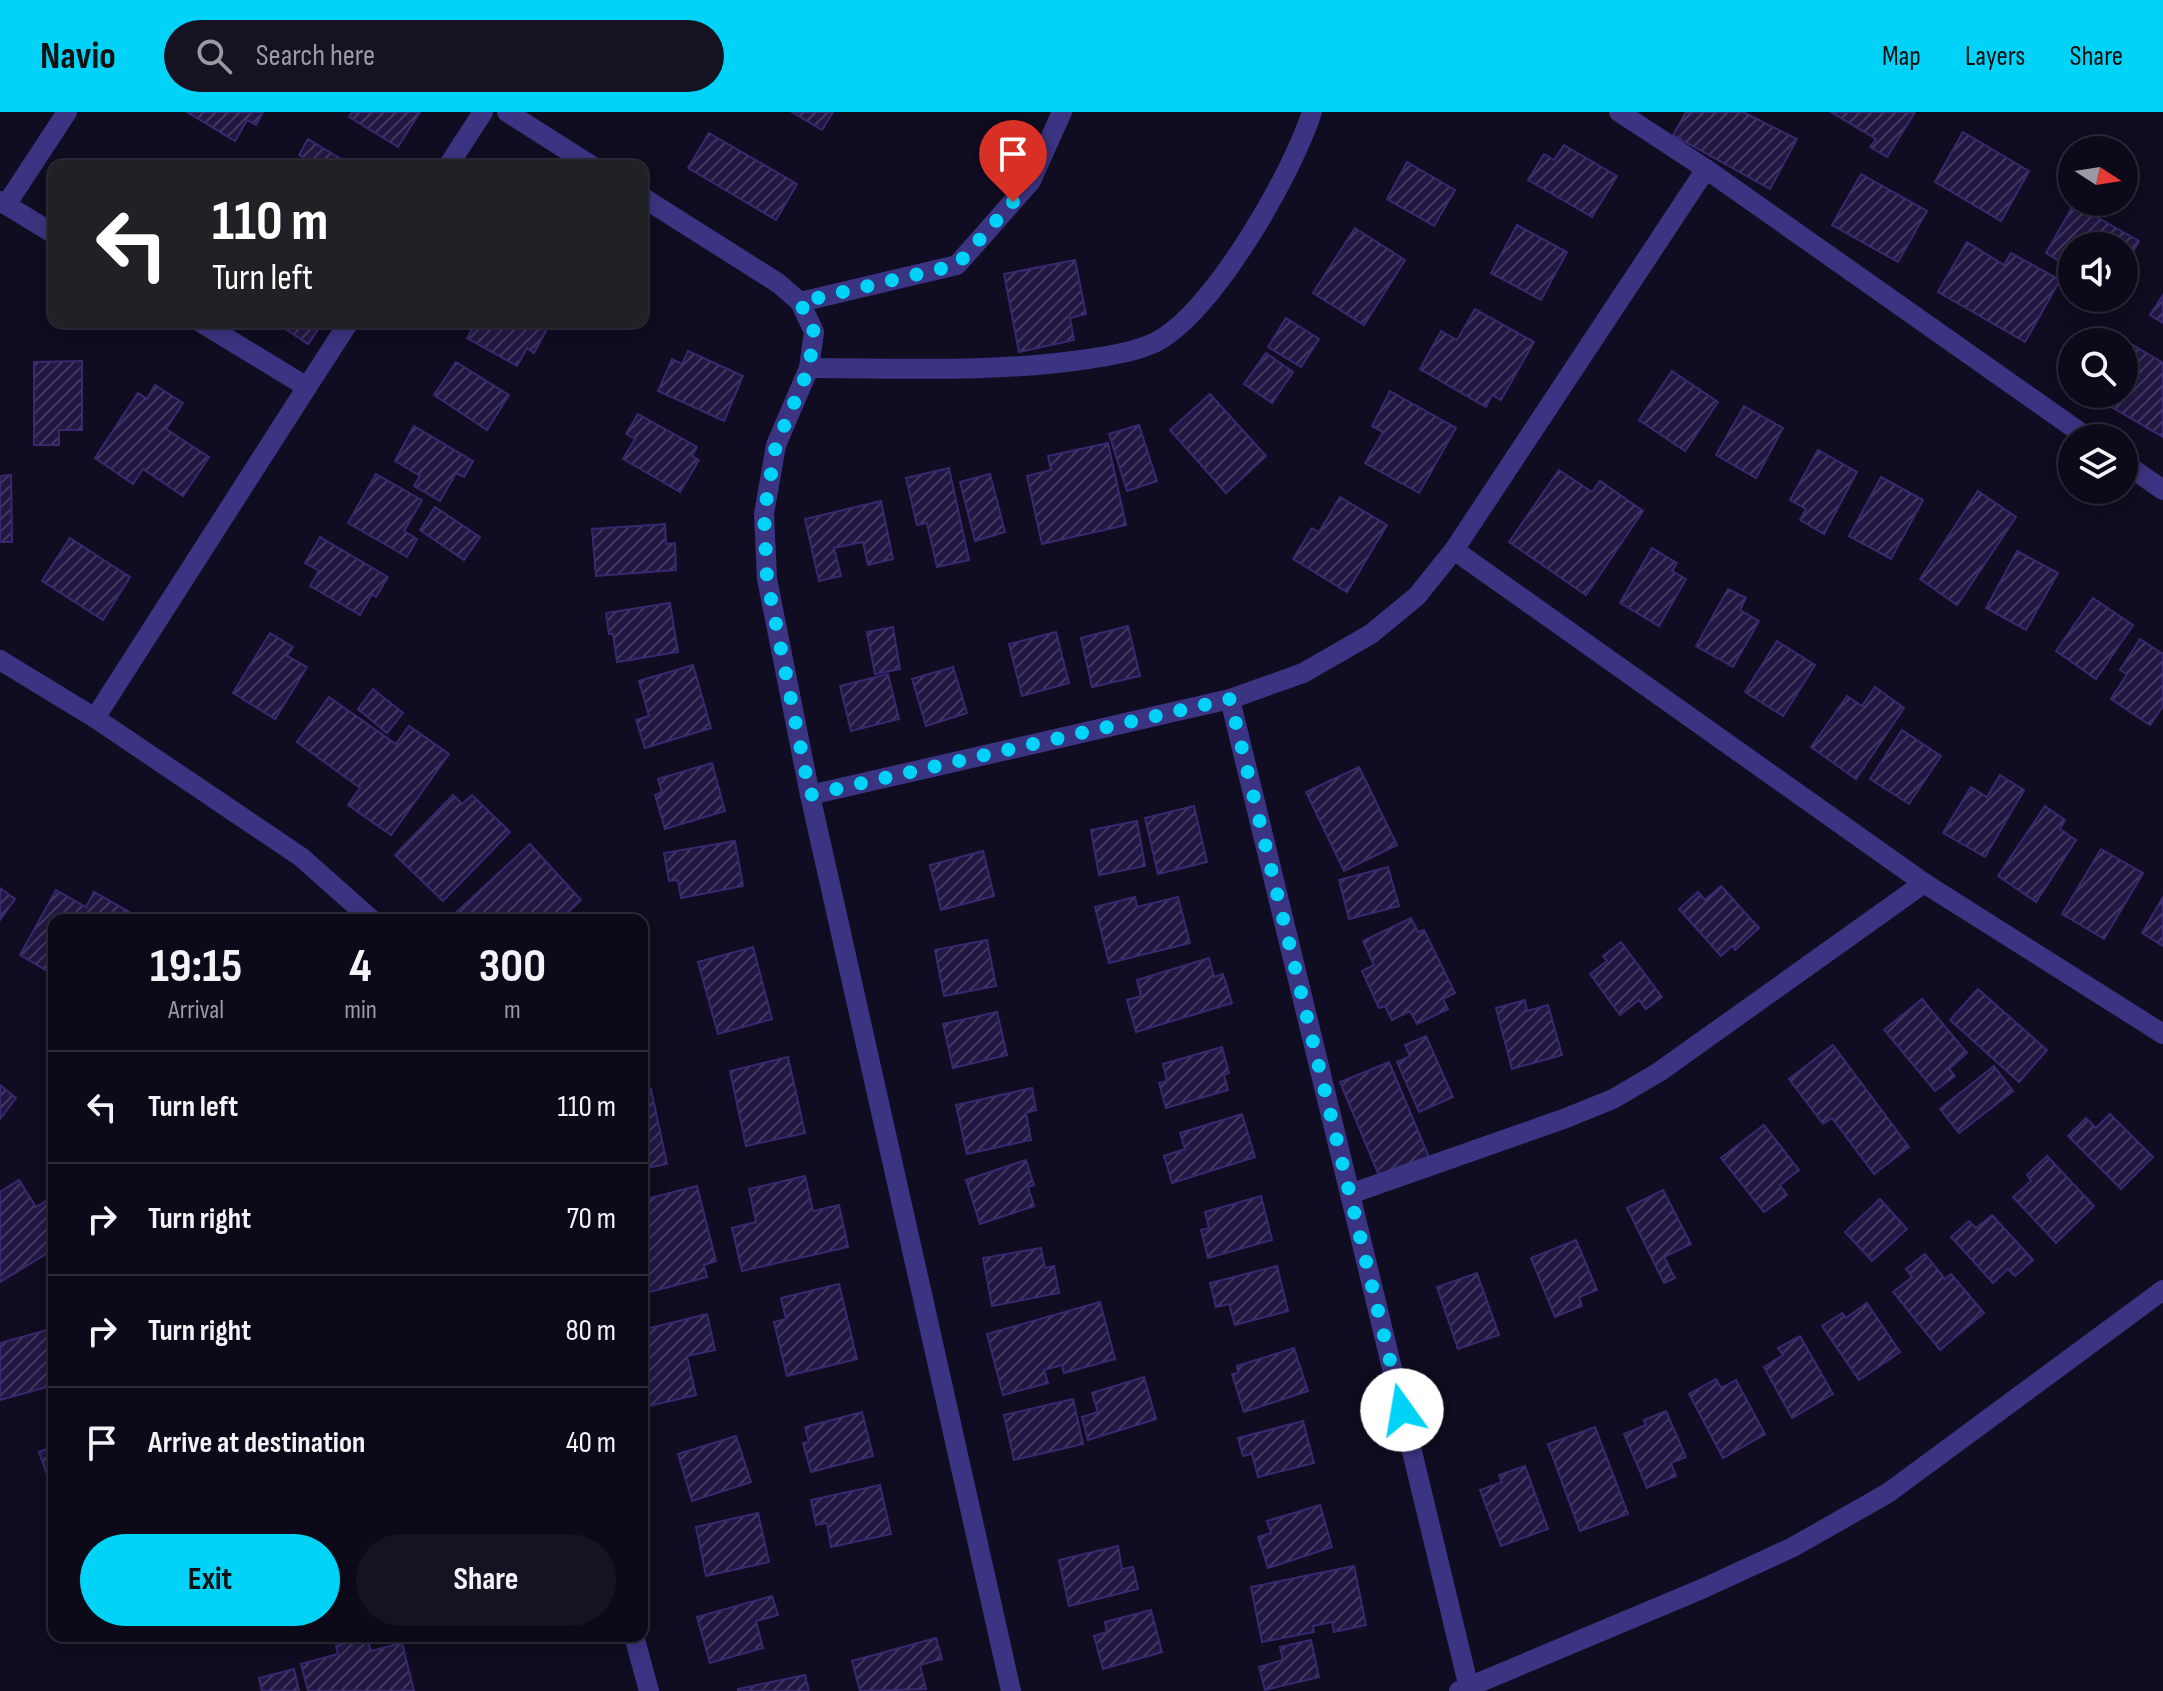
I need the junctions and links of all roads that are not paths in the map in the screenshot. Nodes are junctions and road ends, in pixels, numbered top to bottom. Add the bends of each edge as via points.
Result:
1 (67, 112) edge
2 (483, 112) edge
3 (507, 112) edge
4 (1062, 112) edge
5 (1312, 112) edge
6 (1619, 112) edge
7 (452, 160) edge
8 (583, 160) edge
9 (1706, 169) junction
10 (648, 201) edge
11 (3, 203) edge
12 (48, 230) edge
13 (800, 302) junction
14 (210, 328) edge
15 (345, 328) edge
16 (809, 368) junction
17 (307, 387) junction
18 (2068, 424) edge
19 (2138, 473) edge
20 (2163, 490) edge
21 (1454, 550) junction
22 (0, 660) edge
23 (1230, 699) junction
24 (95, 718) junction
25 (810, 795) junction
26 (1924, 883) junction
27 (365, 914) edge
28 (2163, 1034) edge
29 (1350, 1194) junction
30 (2163, 1290) edge
31 (636, 1642) edge
32 (1464, 1690) edge
33 (649, 1691) edge
34 (1011, 1691) edge

1 - 11 street
2 - 7 street
3 - 8 street
4 - 13 street via 1031,181 957,265
5 - 16 street via 1278,188 1243,248 1197,308 1162,339 1117,355 1037,367
6 - 9 street
9 - 18 street
9 - 21 street
10 - 13 street
11 - 12 street
13 - 16 street via 814,332
14 - 17 street
15 - 17 street
16 - 25 street via 776,445 764,514 767,579
17 - 24 street
19 - 20 street
21 - 23 street via 1417,596 1371,634 1303,673
21 - 26 street
22 - 24 street
23 - 25 street
23 - 29 street
24 - 27 street via 301,857
25 - 34 street
26 - 28 street
26 - 29 street via 1659,1072 1613,1099
29 - 32 street
30 - 32 street via 1888,1493 1793,1547
31 - 33 street

